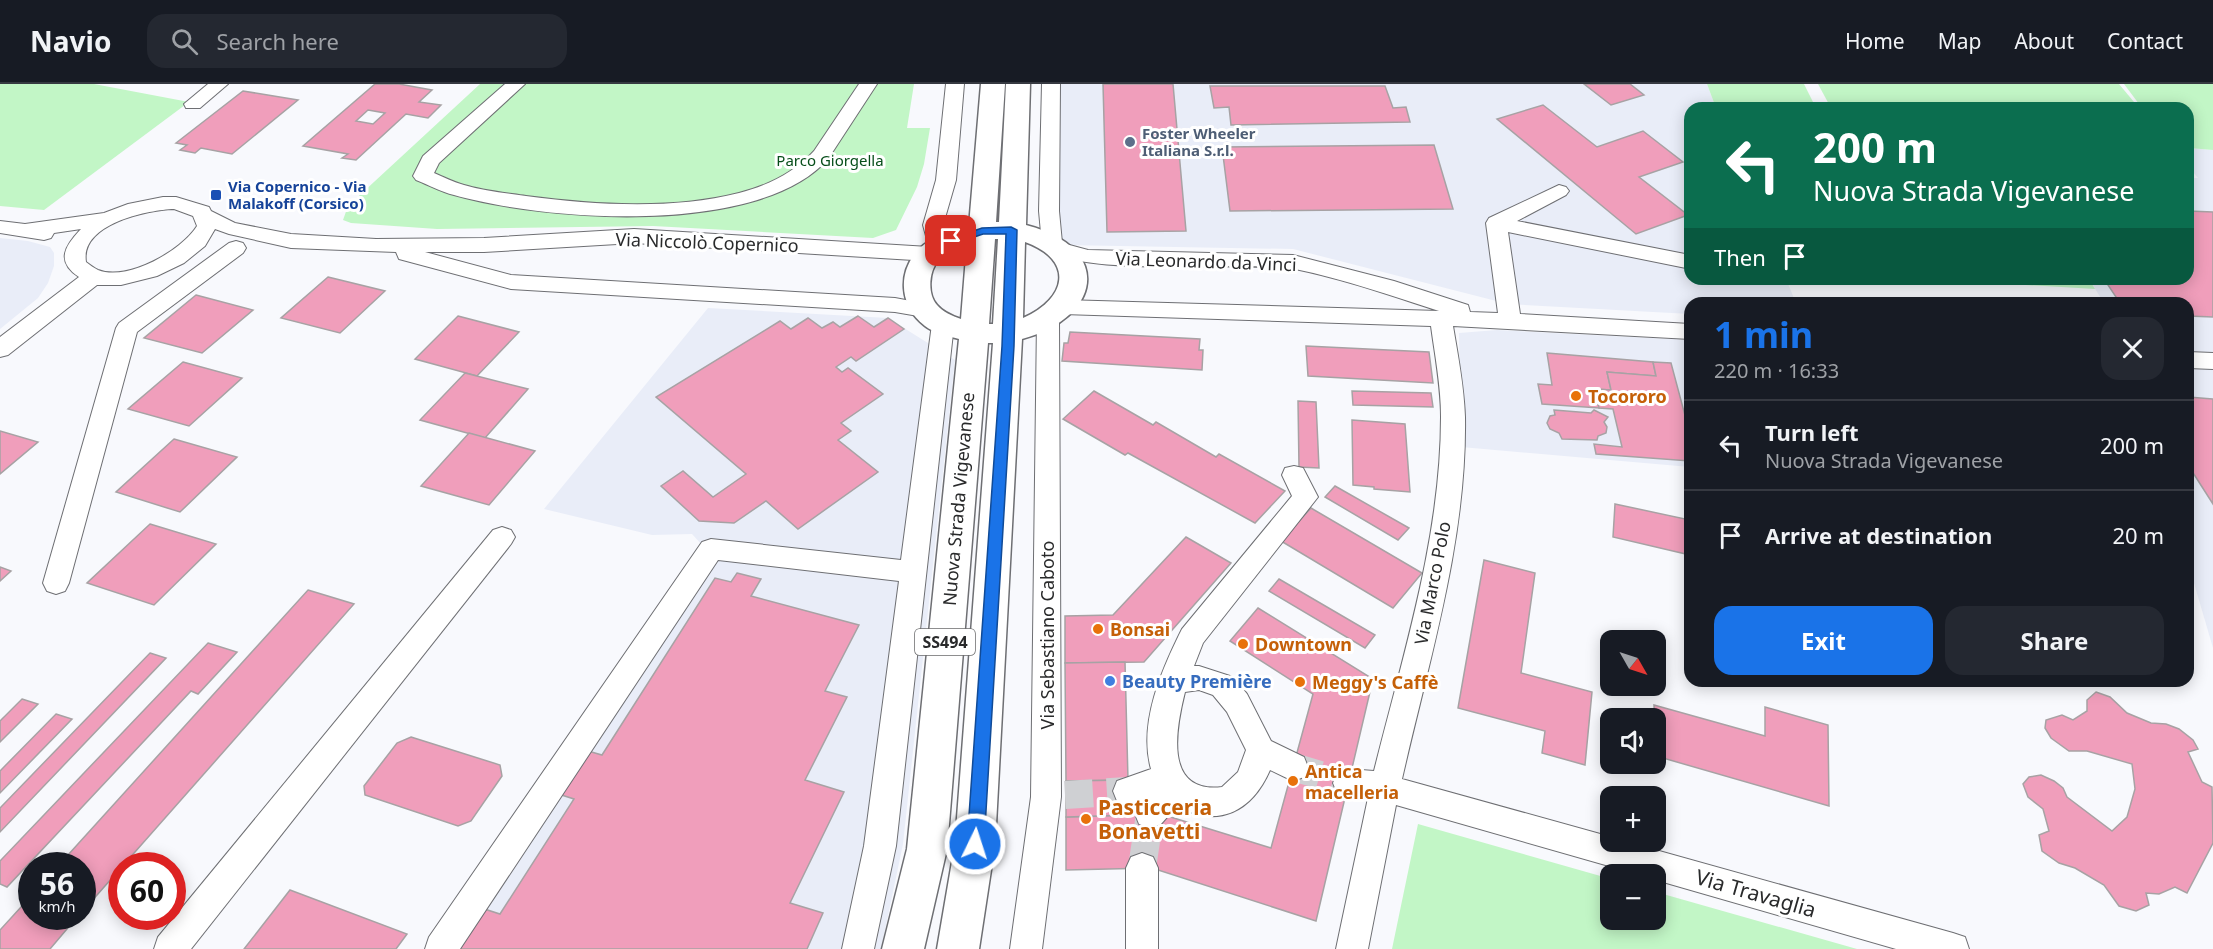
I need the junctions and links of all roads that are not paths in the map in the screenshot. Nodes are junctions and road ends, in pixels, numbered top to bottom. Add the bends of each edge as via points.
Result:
1 (219, 84) edge
2 (516, 84) edge
3 (868, 84) edge
4 (955, 84) edge
5 (993, 84) edge
6 (1018, 84) edge
7 (1051, 84) edge
8 (193, 104) dead end
9 (1559, 191) dead end
10 (206, 216) junction
11 (112, 217) junction
12 (1496, 223) junction
13 (0, 227) edge
14 (27, 230) junction
15 (1011, 230) junction
16 (982, 231) junction
17 (291, 241) junction
18 (78, 246) junction
19 (376, 246) junction
20 (1056, 246) junction
21 (236, 248) junction
22 (934, 250) junction
23 (1684, 261) edge
24 (171, 262) junction
25 (94, 276) junction
26 (1386, 286) junction
27 (1055, 313) junction
28 (1377, 316) junction
29 (1441, 318) junction
30 (1500, 320) junction
31 (947, 322) junction
32 (1684, 332) edge
33 (1008, 333) junction
34 (0, 349) edge
35 (2194, 360) edge
36 (2213, 362) edge
37 (1294, 475) dead end
38 (502, 537) dead end
39 (913, 572) junction
40 (56, 583) dead end
41 (1174, 681) junction
42 (1262, 750) junction
43 (1293, 767) tunnel mouth
44 (1172, 782) junction
45 (1348, 783) tunnel mouth
46 (1385, 788) junction
47 (1128, 791) tunnel mouth
48 (1150, 814) tunnel mouth
49 (1142, 868) tunnel mouth
50 (170, 949) edge
51 (441, 949) edge
52 (858, 949) edge
53 (903, 949) edge
54 (958, 949) edge
55 (1026, 949) edge
56 (1142, 949) edge
57 (1352, 949) edge
58 (1953, 949) edge

1 - 8 street
2 - 3 street via 430,160 423,176 464,192 531,203 639,209 735,202 767,192 814,163
4 - 22 street via 946,180 933,225
5 - 16 main road, Nuova Strada Vigevanese / SS494
6 - 15 main road, Nuova Strada Vigevanese / SS494
7 - 20 street via 1048,211
9 - 12 street
10 - 11 street, Via Niccolò Copernico via 197,208 170,203
10 - 17 street, Via Niccolò Copernico via 229,228
10 - 24 street via 208,223 201,239
11 - 14 street
11 - 18 street
12 - 23 street
12 - 30 street
13 - 14 street
14 - 18 street
15 - 16 main road
15 - 20 main road
15 - 33 main road, Nuova Strada Vigevanese / SS494
16 - 22 main road
16 - 31 main road, Nuova Strada Vigevanese / SS494
17 - 19 street, Via Niccolò Copernico
17 - 21 street
18 - 25 street via 78,267
19 - 22 street, Via Niccolò Copernico via 484,245 634,236
19 - 31 street, Via Niccolò Copernico via 511,282 895,305
20 - 26 street, Via Leonardo da Vinci via 1088,257 1293,262
20 - 27 main road via 1068,260 1074,277 1072,291
21 - 24 street
21 - 40 street via 127,328
22 - 31 main road, Nuova Strada Vigevanese via 923,261 915,280 917,298
24 - 25 street via 124,277
25 - 34 street
26 - 28 street via 1391,304
26 - 30 street, Via Leonardo da Vinci
27 - 28 street, Via Leonardo da Vinci
27 - 33 main road
27 - 55 street, Via Sebastiano Caboto via 1056,796
28 - 29 street, Via Leonardo da Vinci
29 - 30 street, Via Leonardo da Vinci
29 - 46 street, Via Marco Polo via 1453,415 1452,461 1420,648
30 - 32 street, Via Leonardo da Vinci
31 - 33 main road
31 - 39 street
31 - 53 main road, Nuova Strada Vigevanese / SS494 via 927,849
33 - 54 main road, Nuova Strada Vigevanese / SS494 via 975,844
35 - 36 street
37 - 41 street via 1305,497 1192,638
38 - 50 street
39 - 51 street via 711,549
39 - 52 street via 880,846
41 - 42 street via 1199,678 1223,687 1237,703
41 - 44 street via 1166,705 1164,752
42 - 43 street
42 - 44 street via 1253,776 1230,798 1198,802
44 - 47 street
44 - 48 street
45 - 46 street, Via Travaglia
46 - 57 street, Via Marco Polo
46 - 58 street, Via Travaglia
49 - 56 street

